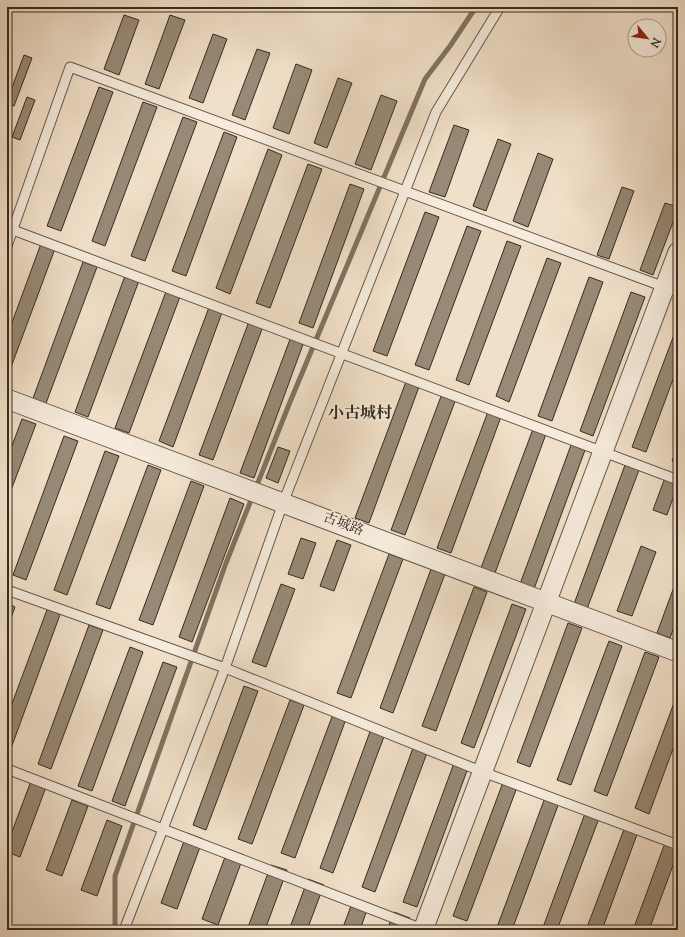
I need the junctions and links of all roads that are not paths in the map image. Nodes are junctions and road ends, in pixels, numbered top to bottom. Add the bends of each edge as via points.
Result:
1 (500, 7) edge
2 (405, 191) junction
3 (12, 230) junction
4 (7, 246) edge
5 (678, 252) edge
6 (671, 290) edge
7 (342, 354) junction
8 (7, 399) edge
9 (603, 452) junction
10 (678, 480) edge
11 (283, 503) junction
12 (7, 590) edge
13 (546, 602) junction
14 (678, 652) edge
15 (226, 668) junction
16 (7, 769) edge
17 (483, 772) junction
18 (164, 829) junction
19 (678, 845) edge
20 (124, 930) edge
21 (424, 930) edge

1 - 2 lane via 436,112
2 - 3 lane via 70,67
2 - 6 lane
2 - 7 lane
3 - 4 lane
3 - 7 lane
5 - 6 street
6 - 9 street
7 - 9 lane
7 - 11 lane
8 - 11 street, 古城路
9 - 10 lane
9 - 13 street
11 - 13 street, 古城路
11 - 15 lane
12 - 15 lane
13 - 14 street, 古城路
13 - 17 street
15 - 17 lane
15 - 18 lane
16 - 18 lane
17 - 19 lane
17 - 21 street
18 - 20 lane
18 - 21 lane

